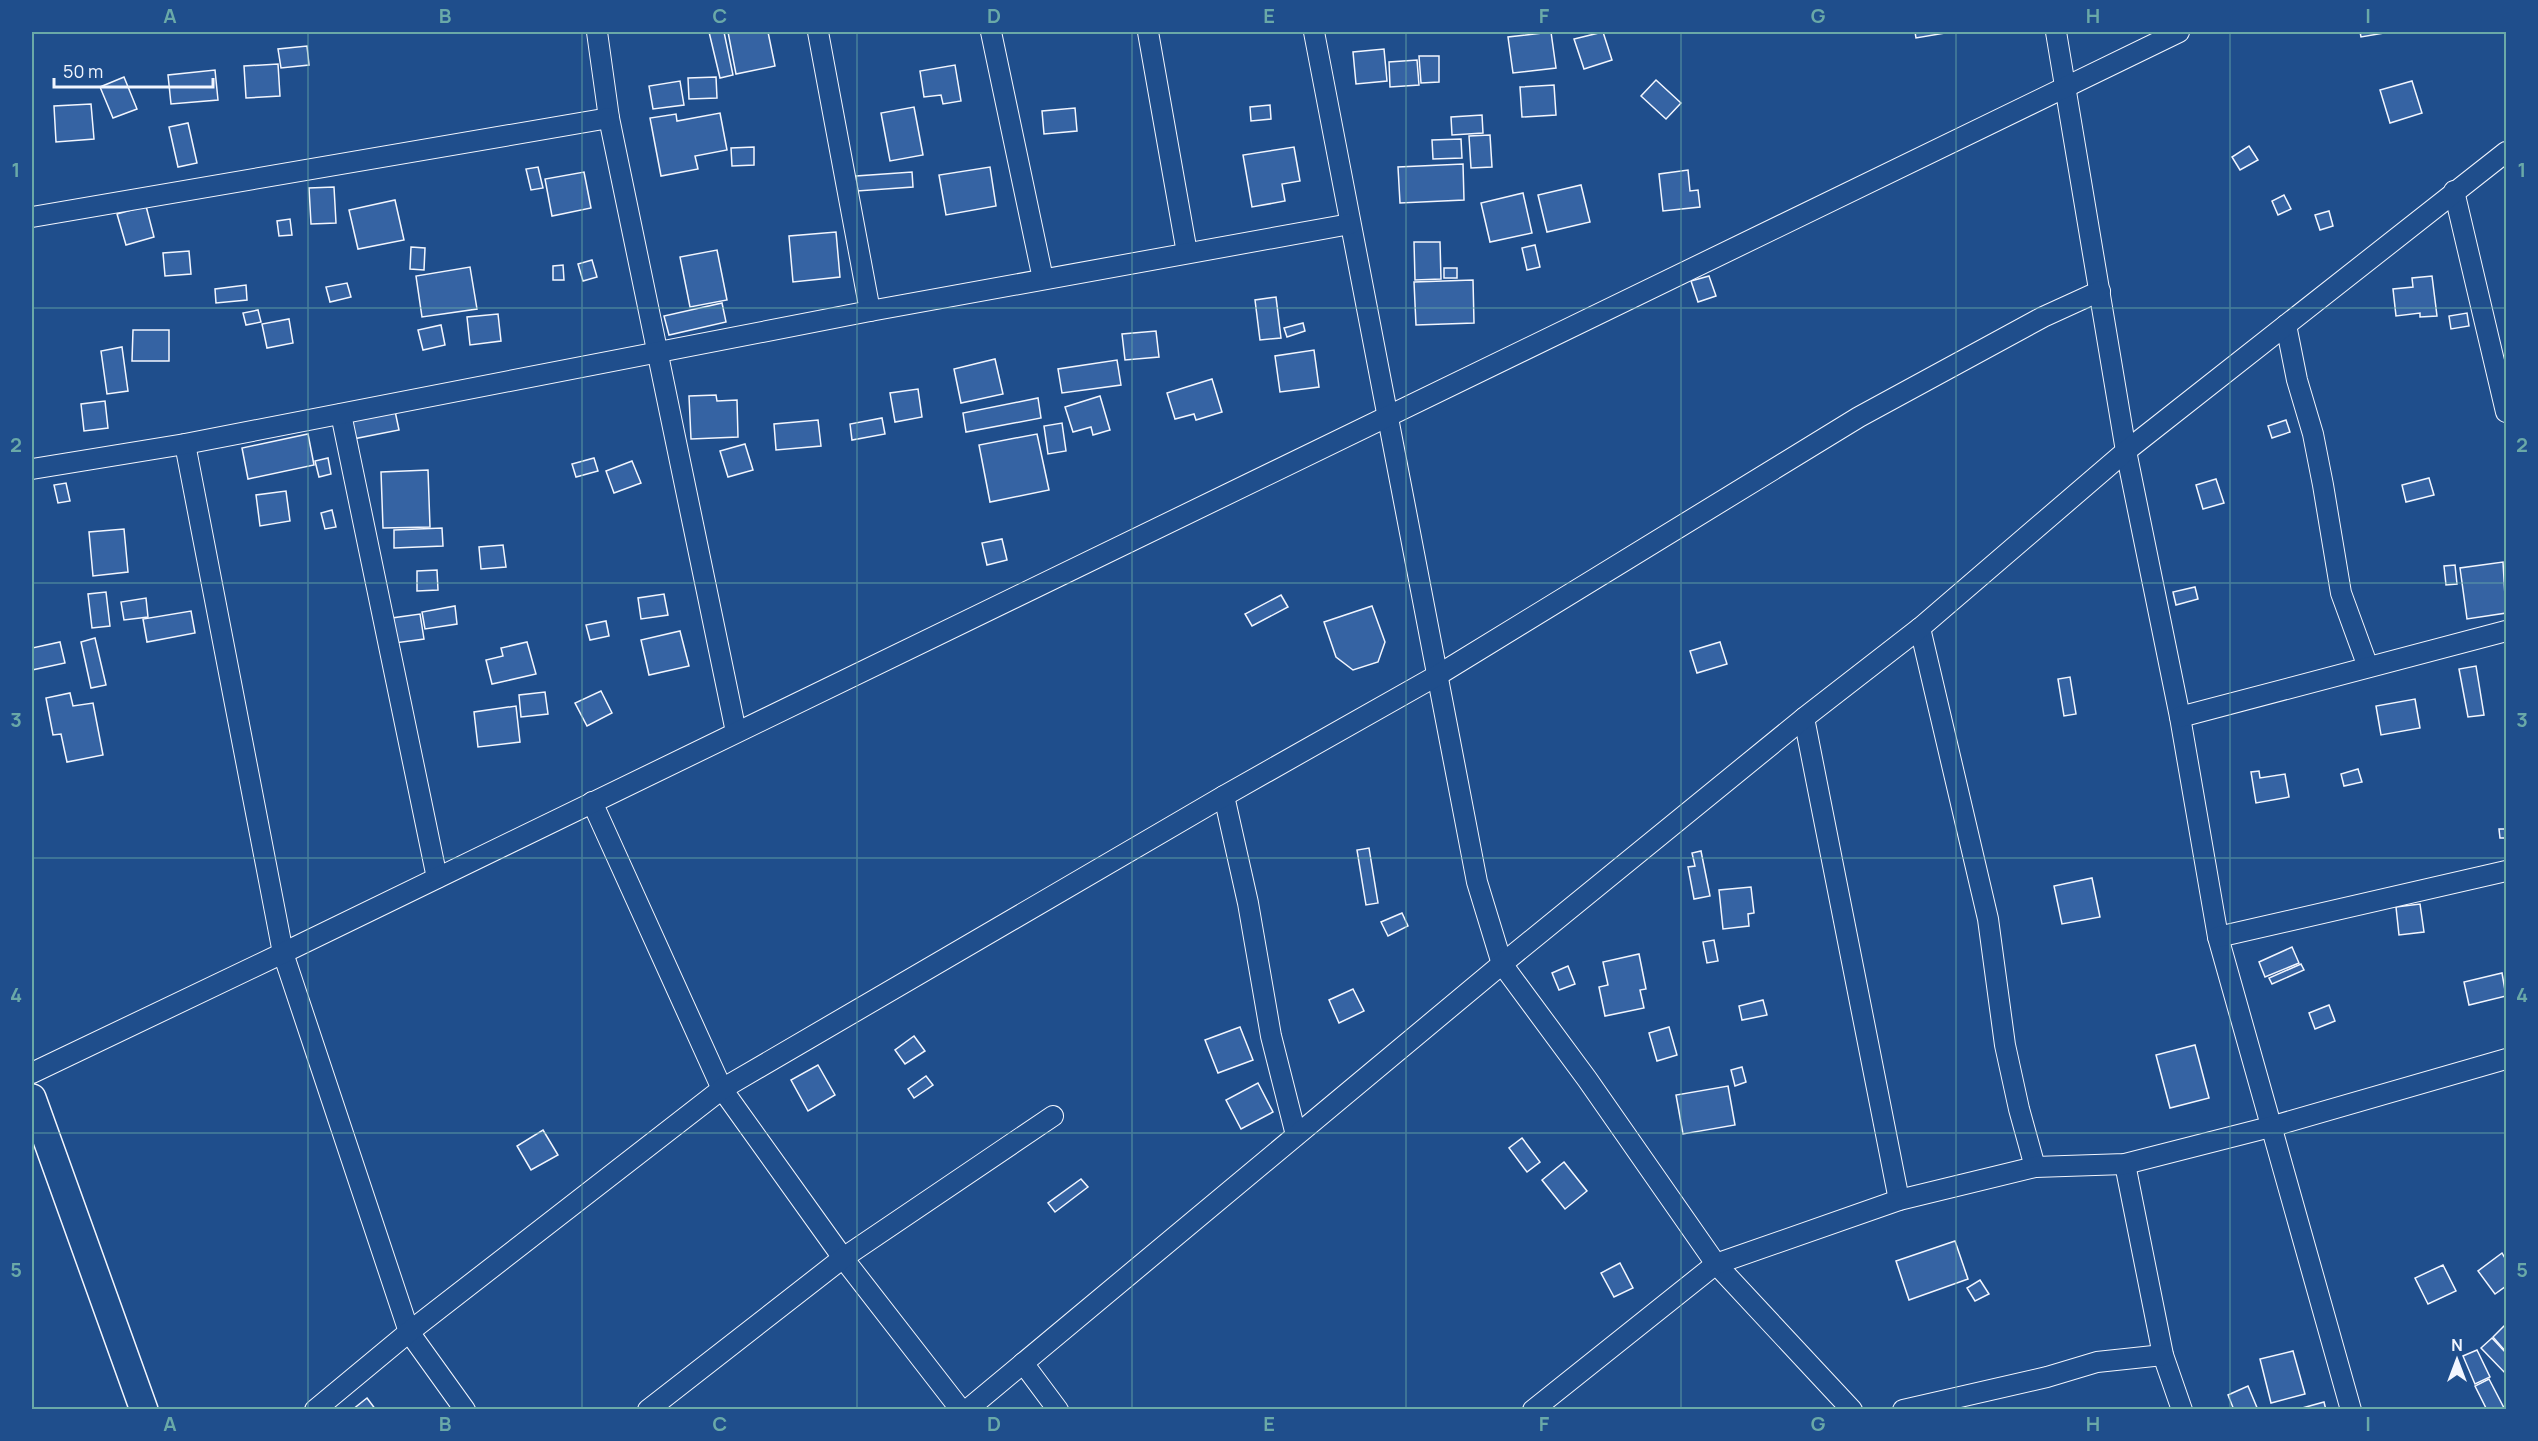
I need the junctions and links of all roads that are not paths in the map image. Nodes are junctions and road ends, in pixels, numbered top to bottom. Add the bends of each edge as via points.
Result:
1 (597, 32) edge
2 (818, 32) edge
3 (991, 32) edge
4 (1148, 32) edge
5 (1314, 32) edge
6 (2056, 32) edge
7 (2179, 32) edge
8 (2067, 85) junction
9 (609, 118) junction
10 (2506, 152) edge
11 (2454, 191) junction
12 (32, 217) edge
13 (1350, 224) junction
14 (1187, 253) junction
15 (1043, 279) junction
16 (2100, 291) junction
17 (870, 311) junction
18 (2286, 325) junction
19 (657, 353) junction
20 (2506, 412) edge
21 (341, 414) junction
22 (1389, 416) junction
23 (185, 444) junction
24 (2126, 452) junction
25 (32, 469) edge
26 (1920, 628) junction
27 (2506, 631) edge
28 (2368, 667) junction
29 (1438, 675) junction
30 (2180, 717) junction
31 (1804, 718) junction
32 (736, 732) junction
33 (1224, 796) junction
34 (592, 802) junction
35 (2506, 871) edge
36 (437, 878) junction
37 (2218, 937) junction
38 (283, 953) junction
39 (1502, 964) junction
40 (2506, 1059) edge
41 (32, 1073) edge
42 (722, 1089) junction
43 (32, 1098) edge
44 (1053, 1116) dead end
45 (2270, 1127) junction
46 (1296, 1135) junction
47 (2125, 1164) junction
48 (2035, 1167) junction
49 (1899, 1200) junction
50 (843, 1258) junction
51 (1716, 1264) junction
52 (409, 1332) junction
53 (2163, 1354) junction
54 (1023, 1363) junction
55 (144, 1410) edge
56 (315, 1410) edge
57 (465, 1410) edge
58 (648, 1410) edge
59 (961, 1410) edge
60 (967, 1410) edge
61 (1058, 1410) edge
62 (1533, 1410) edge
63 (1852, 1410) edge
64 (1903, 1410) edge
65 (2182, 1410) edge
66 (2351, 1410) edge

1 - 9 street
2 - 17 street
3 - 15 street
4 - 14 street
5 - 13 street
6 - 8 street
7 - 8 street
8 - 16 street
8 - 22 street
9 - 12 street
9 - 19 street
10 - 11 street
11 - 18 street
11 - 20 street
13 - 14 street
13 - 22 street
14 - 15 street
15 - 17 street
16 - 24 street
16 - 29 street via 2043,317 1859,417
17 - 19 street
18 - 24 street
18 - 28 street via 2296,380 2313,434 2341,592
19 - 21 street
19 - 32 street
21 - 23 street
21 - 36 street
22 - 29 street
22 - 32 street
23 - 25 street
23 - 38 street
24 - 26 street
24 - 30 street
26 - 31 street
26 - 48 street via 1988,919 2005,1045
27 - 28 street
28 - 30 street
29 - 33 street
29 - 39 street via 1478,882
30 - 37 street
31 - 39 street
31 - 49 street
32 - 34 street
33 - 42 street
33 - 46 street via 1271,1036
34 - 36 street
34 - 42 street
35 - 37 street
36 - 38 street
37 - 45 street
38 - 41 street
38 - 52 street
39 - 46 street
39 - 51 street
40 - 45 street
42 - 50 street
42 - 52 street
43 - 55 street
44 - 50 street
45 - 47 street
45 - 66 street
46 - 54 street
47 - 48 street
47 - 53 street
48 - 49 street
49 - 51 street
50 - 58 street
50 - 59 street
51 - 62 street
51 - 63 street
52 - 56 street
52 - 57 street
53 - 64 street via 2097,1362
53 - 65 street
54 - 60 street
54 - 61 street

